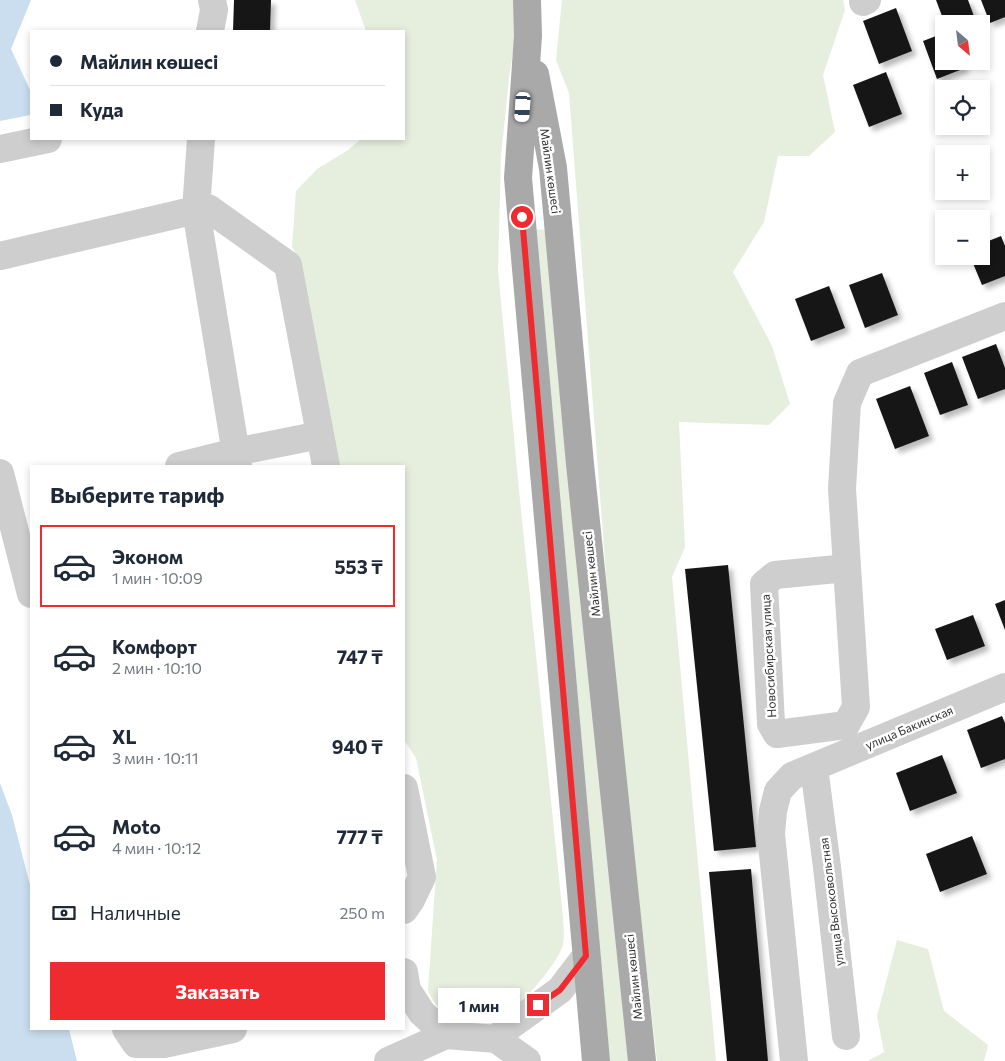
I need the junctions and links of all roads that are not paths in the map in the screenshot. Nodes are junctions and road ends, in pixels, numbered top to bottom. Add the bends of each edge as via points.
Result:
1 (212, 0) edge
2 (527, 0) edge
3 (210, 30) edge
4 (528, 36) junction
5 (43, 140) edge
6 (201, 140) edge
7 (5, 148) edge
8 (196, 210) junction
9 (0, 256) edge
10 (1005, 316) edge
11 (320, 434) junction
12 (236, 459) edge
13 (187, 465) edge
14 (326, 465) edge
15 (0, 472) edge
16 (20, 506) edge
17 (847, 568) junction
18 (30, 586) edge
19 (1005, 687) edge
20 (814, 767) junction
21 (405, 793) edge
22 (405, 909) edge
23 (586, 956) junction
24 (405, 984) edge
25 (127, 1030) edge
26 (228, 1030) edge
27 (446, 1035) junction
28 (846, 1036) dead end
29 (496, 1039) junction
30 (396, 1060) edge
31 (527, 1061) edge
32 (596, 1061) edge
33 (642, 1061) edge
34 (794, 1061) edge

1 - 3 street via 214,10
2 - 4 main road
4 - 23 main road, Майлин көшесі via 518,178
4 - 33 main road, Майлин көшесі via 553,168
5 - 7 street
6 - 8 street
8 - 9 street
8 - 11 street via 208,208 288,265
8 - 12 street
10 - 17 street, Новосибирская улица via 860,373 847,403 842,489
11 - 12 street
11 - 14 street
12 - 13 street
15 - 16 street
16 - 18 street
17 - 17 street, Новосибирская улица via 856,707 846,725 777,734 771,724 764,584 775,575
19 - 20 street, улица Бакинская
20 - 28 street, улица Высоковольтная
20 - 34 street, улица Бакинская via 792,776 778,791 771,834
21 - 22 street via 422,877
23 - 29 street via 560,990
23 - 32 main road, Майлин көшесі
24 - 27 street via 422,1013
25 - 26 street via 136,1044 164,1044
27 - 29 street
27 - 30 street
29 - 31 street

